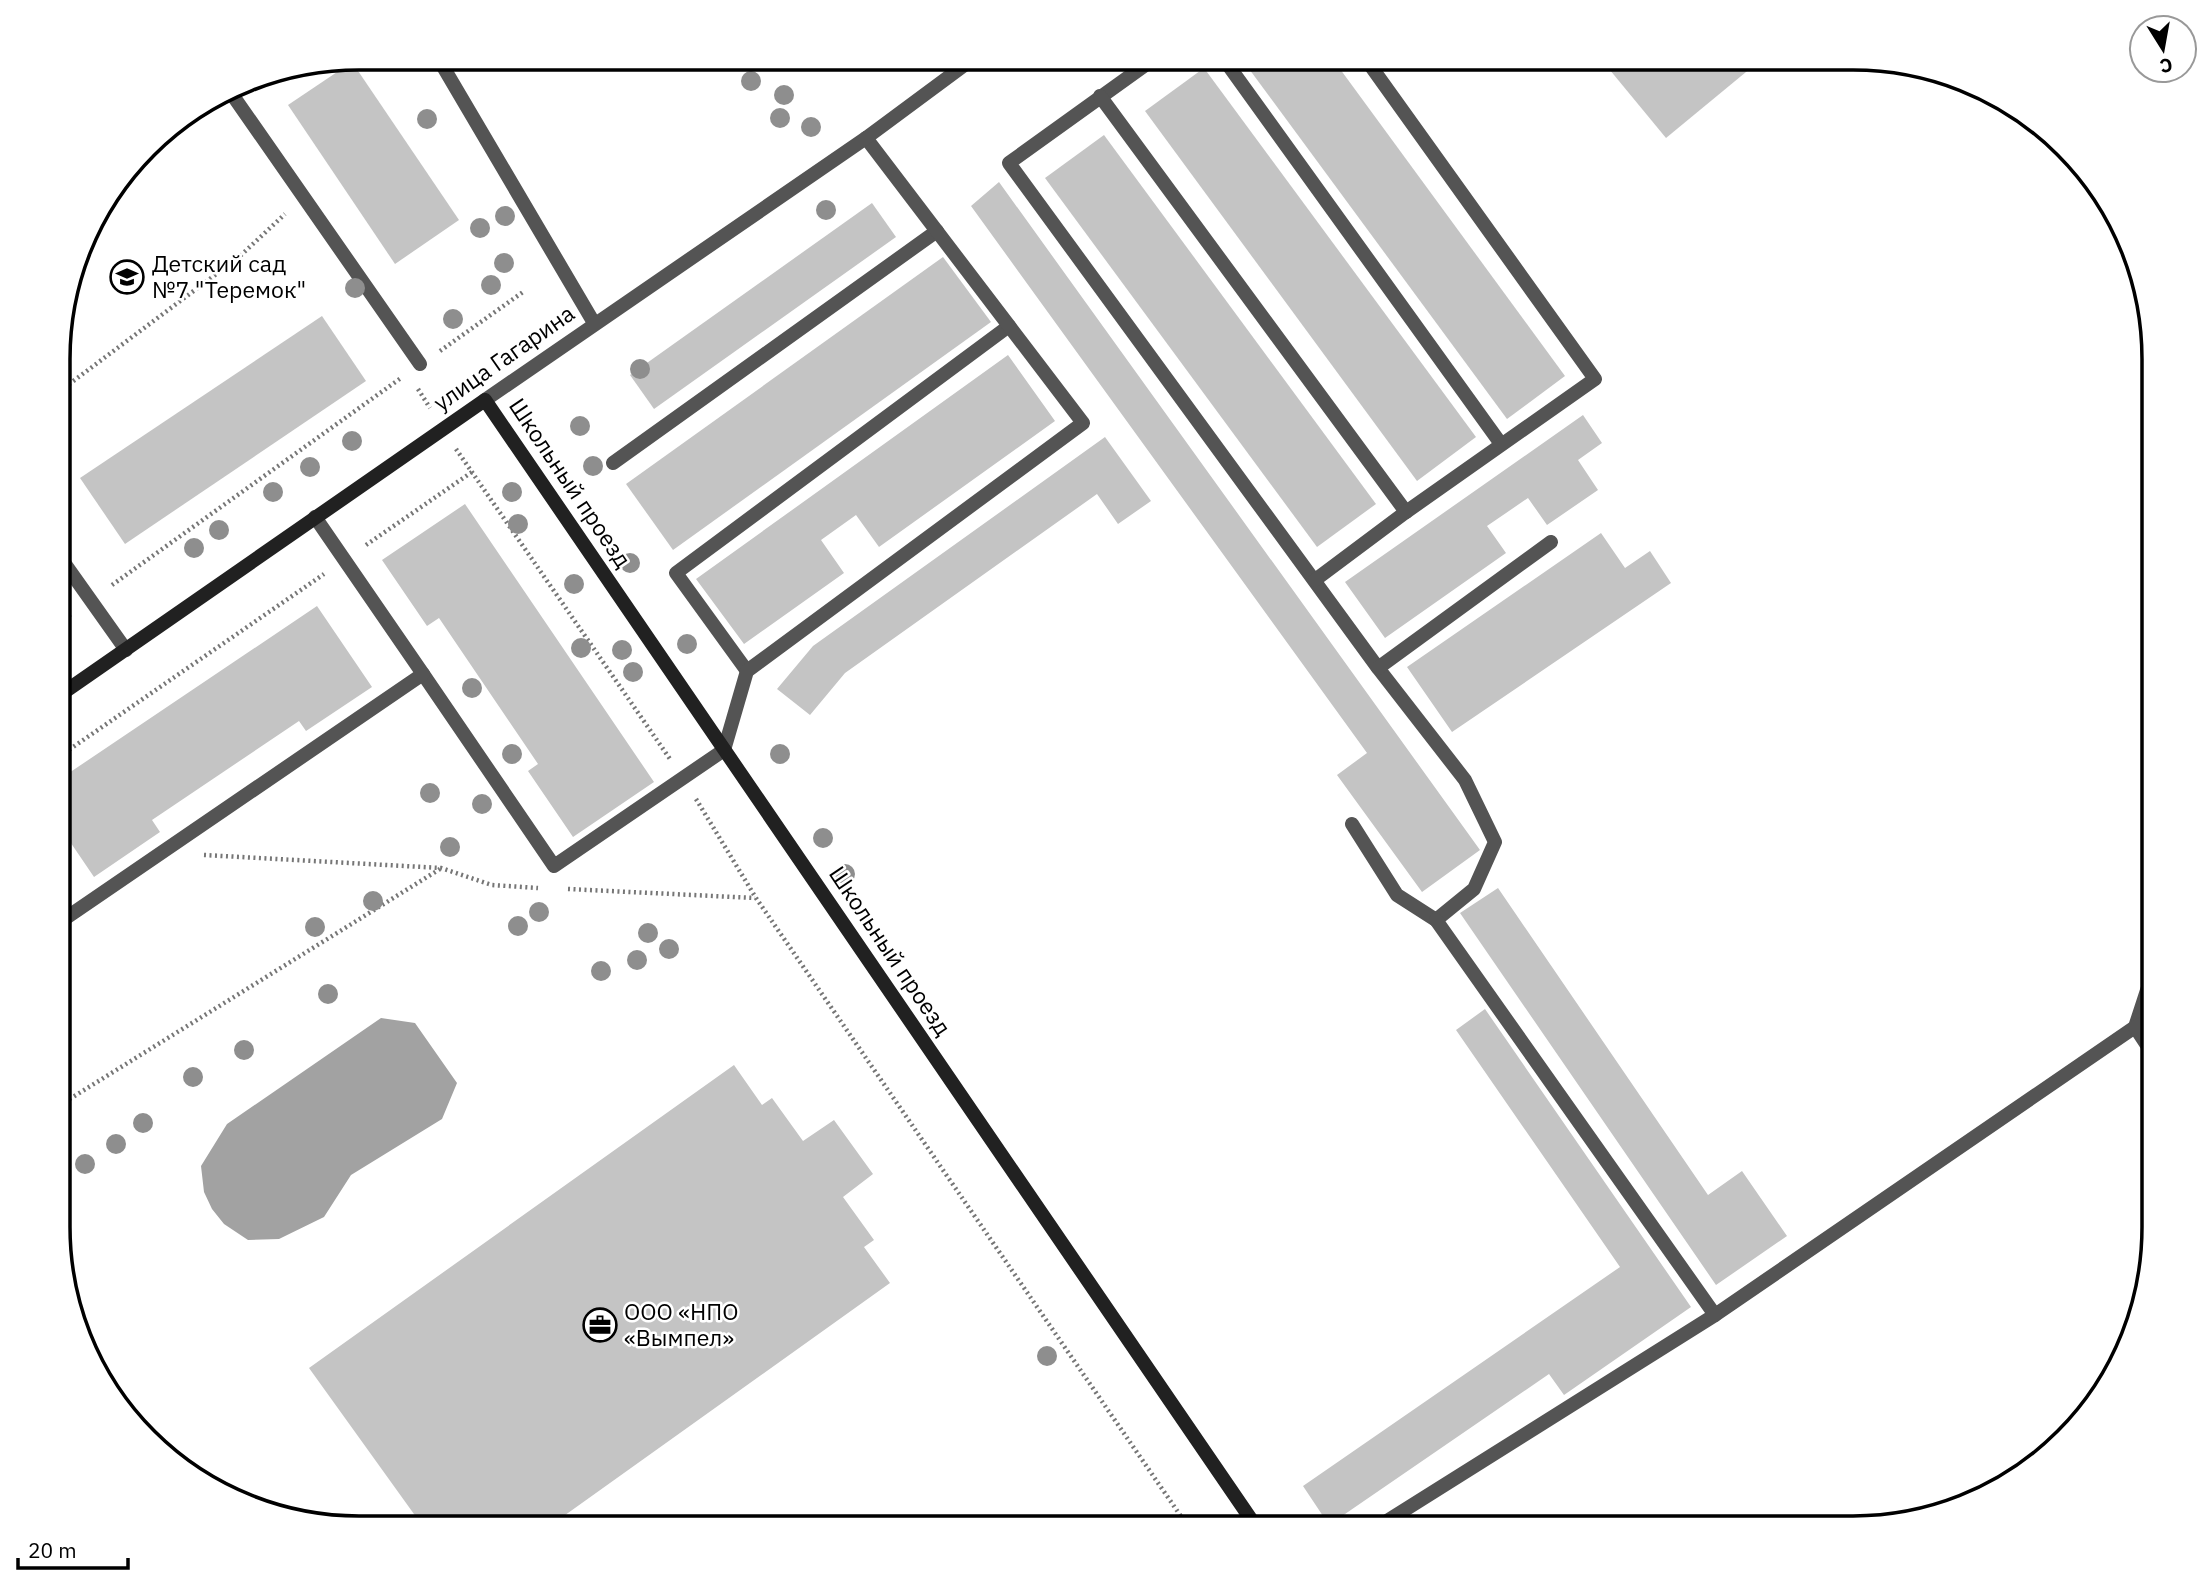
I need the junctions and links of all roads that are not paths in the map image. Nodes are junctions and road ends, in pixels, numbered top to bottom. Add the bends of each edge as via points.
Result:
1 (445, 70) edge
2 (958, 70) edge
3 (1138, 70) edge
4 (1232, 70) edge
5 (1374, 70) edge
6 (1100, 96) junction
7 (235, 98) edge
8 (866, 138) junction
9 (937, 231) junction
10 (594, 323) junction
11 (1009, 326) junction
12 (421, 365) road end
13 (485, 400) junction
14 (1501, 444) junction
15 (613, 463) dead end
16 (1406, 512) junction
17 (315, 517) junction
18 (1550, 542) dead end
19 (70, 571) edge
20 (1315, 580) junction
21 (126, 650) junction
22 (1378, 668) junction
23 (747, 671) junction
24 (422, 674) junction
25 (70, 688) edge
26 (724, 750) junction
27 (1352, 824) dead end
28 (70, 915) edge
29 (1436, 920) junction
30 (2142, 1006) edge
31 (2142, 1024) edge
32 (2135, 1027) junction
33 (2142, 1038) edge
34 (1715, 1315) junction
35 (1249, 1516) edge
36 (1395, 1516) edge

1 - 10 street
2 - 8 street, улица Гагарина
3 - 6 street
4 - 14 street
5 - 14 street via 1595,379
6 - 16 street
6 - 20 street via 1009,163
7 - 12 street
8 - 9 street
8 - 10 street, улица Гагарина
9 - 11 street
9 - 15 street
10 - 13 street, улица Гагарина
11 - 23 street via 676,573
11 - 23 street via 1083,423
13 - 17 street, улица Гагарина
13 - 26 street, Школьный проезд
14 - 16 street
16 - 20 street
17 - 21 street, улица Гагарина
17 - 24 street
18 - 22 street
19 - 21 street
20 - 22 street
21 - 25 street, улица Гагарина
22 - 29 street via 1465,780 1495,842 1474,889
23 - 26 street
24 - 26 street via 554,866
24 - 28 street
26 - 35 street, Школьный проезд
27 - 29 street via 1397,895
29 - 34 street
30 - 32 street
31 - 32 street
32 - 33 street
32 - 34 street
34 - 36 street

